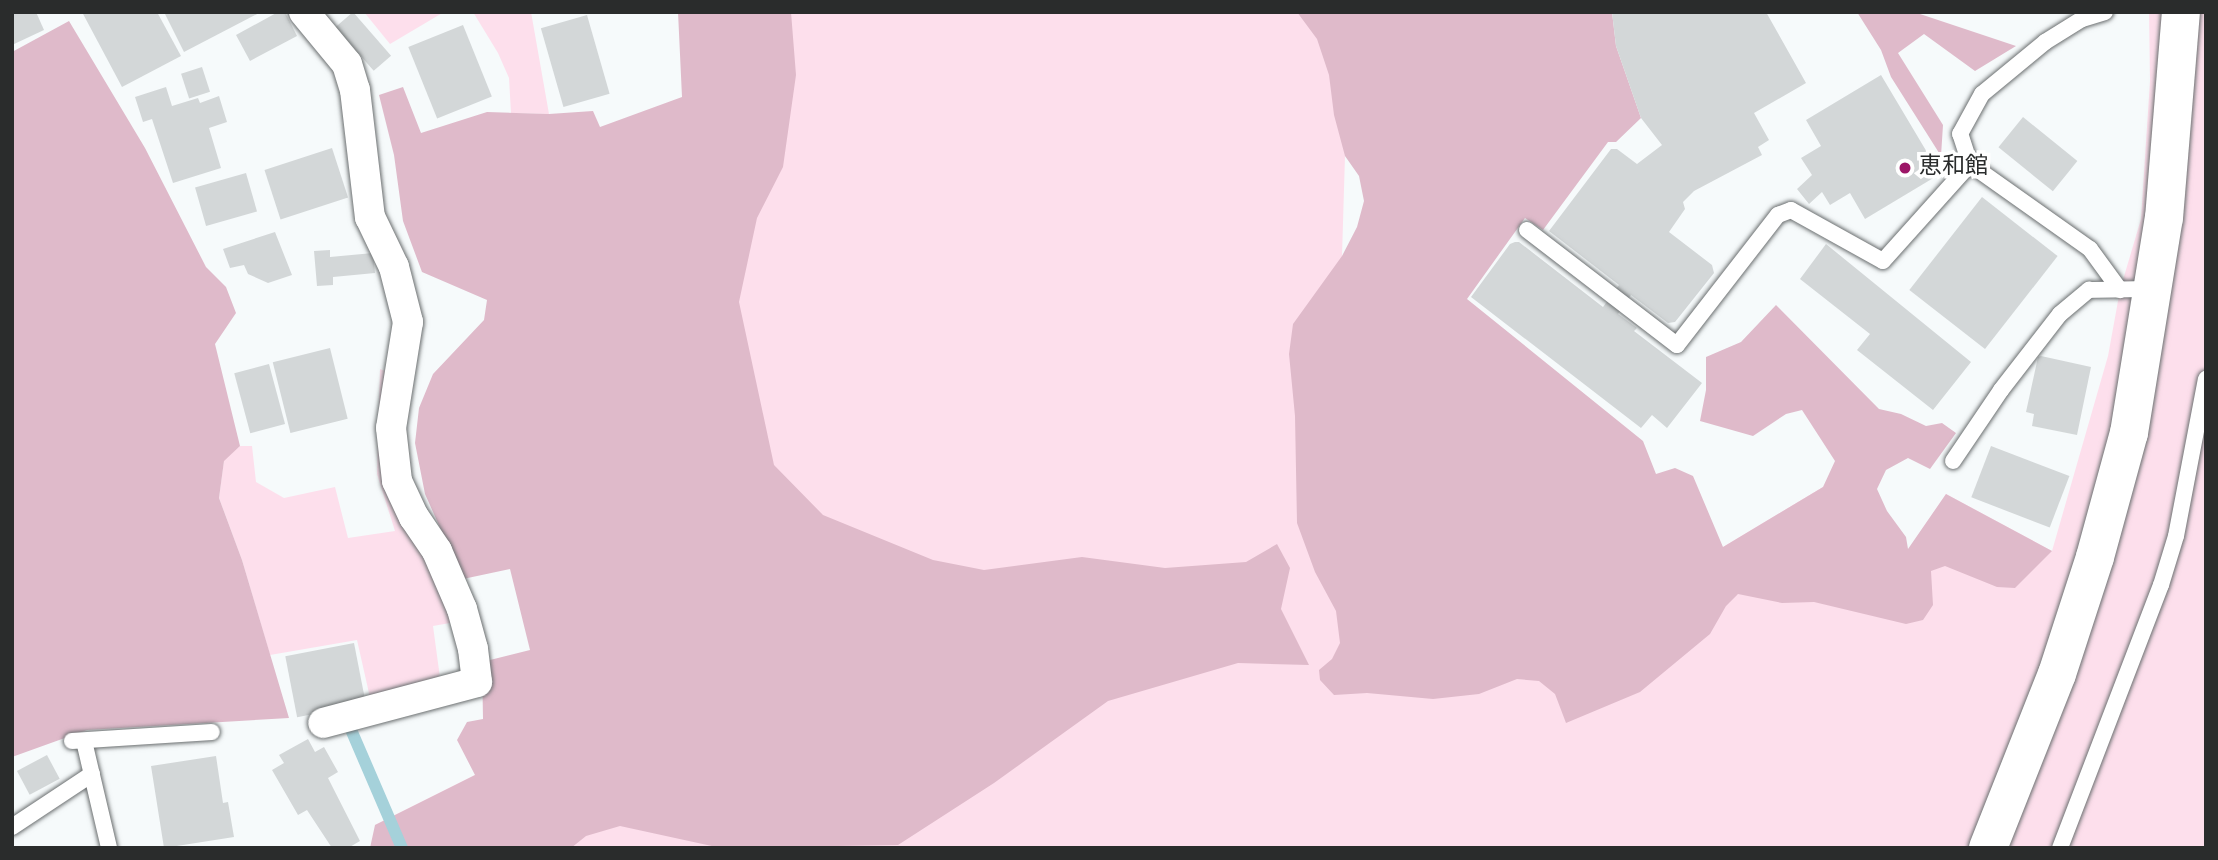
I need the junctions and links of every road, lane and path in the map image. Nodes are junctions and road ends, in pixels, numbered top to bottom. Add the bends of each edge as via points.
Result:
1 (304, 12) edge
2 (2105, 12) edge
3 (2181, 12) edge
4 (1970, 164) junction
5 (1527, 230) dead end
6 (2137, 289) junction
7 (2206, 379) edge
8 (1953, 461) dead end
9 (323, 723) dead end
10 (212, 732) dead end
11 (92, 774) junction
12 (12, 827) edge
13 (109, 848) edge
14 (1988, 848) edge
15 (2060, 848) edge

1 - 9 street via 347,64 355,90 370,217 394,267 408,322 391,428 397,481 437,551 462,609 477,682
2 - 4 lane via 2082,19 2045,42 1982,94 1960,134
3 - 6 street via 2164,218
4 - 5 lane via 1883,261 1791,210 1778,215 1677,345
4 - 6 lane via 2090,249
6 - 8 lane via 2089,290 2060,314
6 - 14 street via 2129,433 2057,674
7 - 15 lane via 2176,536
10 - 11 lane via 78,741
11 - 12 lane
11 - 13 lane

